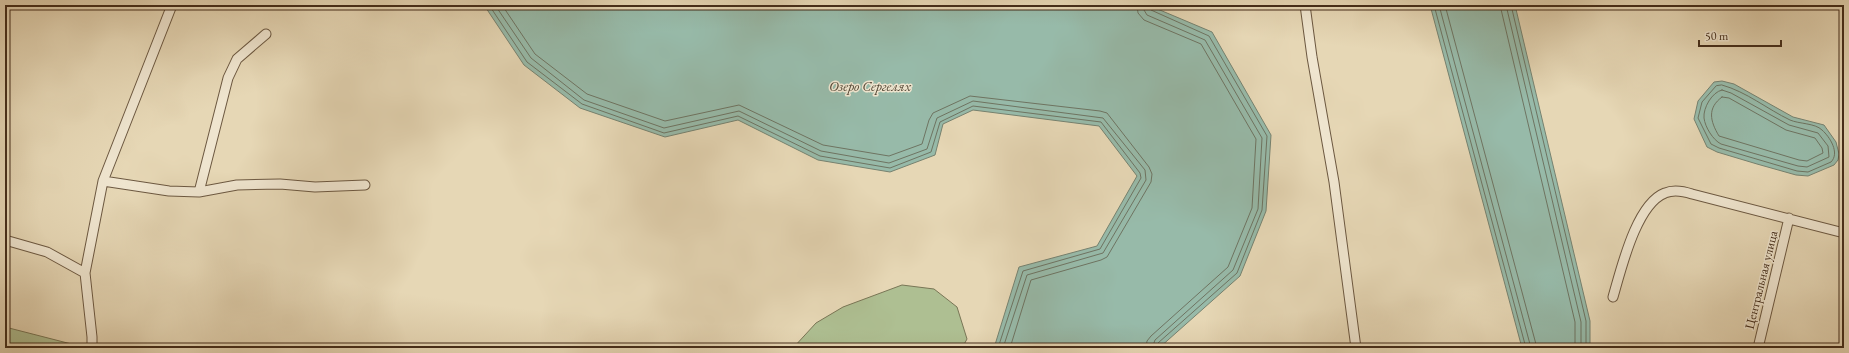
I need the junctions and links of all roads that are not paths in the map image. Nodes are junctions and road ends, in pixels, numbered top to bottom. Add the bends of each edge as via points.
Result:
1 (172, 5) edge
2 (1305, 5) edge
3 (266, 34) dead end
4 (104, 181) junction
5 (366, 185) dead end
6 (199, 192) junction
7 (1789, 218) junction
8 (1844, 233) edge
9 (5, 240) edge
10 (84, 273) junction
11 (1613, 297) dead end
12 (92, 348) edge
13 (1356, 348) edge
14 (1758, 348) edge

1 - 4 street
2 - 13 street via 1334,182
3 - 6 street via 237,59 228,78
4 - 6 street via 169,191
4 - 10 street
5 - 6 street via 237,185
7 - 8 street
7 - 11 street via 1677,190 1664,193 1651,202 1641,218 1625,256
7 - 14 street, Центральная улица
9 - 10 street via 47,252
10 - 12 street

